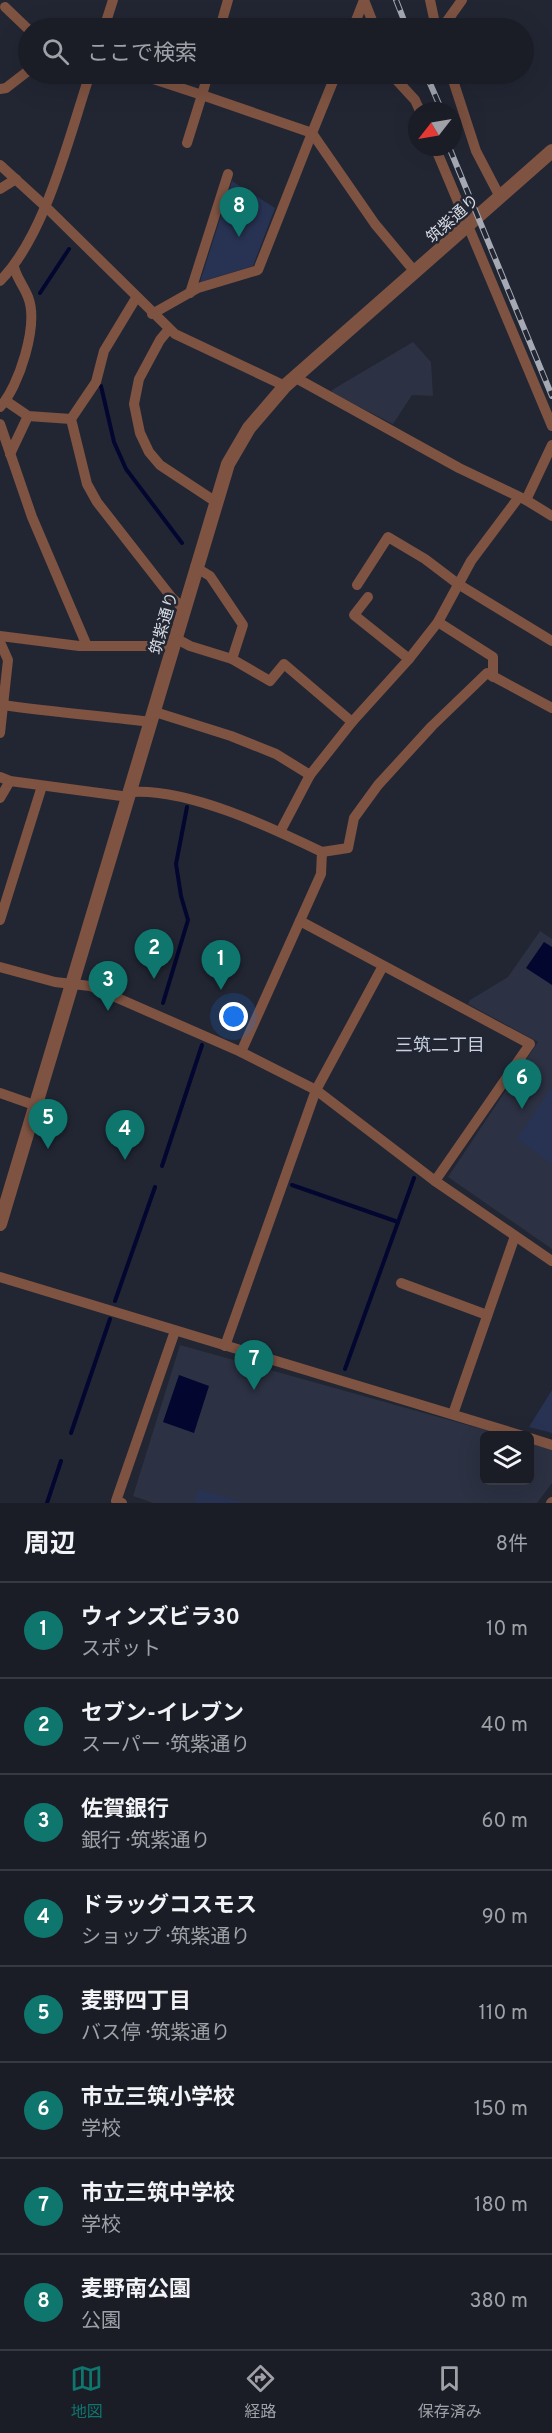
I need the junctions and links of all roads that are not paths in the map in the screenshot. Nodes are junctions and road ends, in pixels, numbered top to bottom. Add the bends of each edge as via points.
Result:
1 (113, 0) edge
2 (228, 0) edge
3 (364, 0) edge
4 (430, 0) edge
5 (462, 0) edge
6 (5, 7) dead end
7 (107, 18) edge
8 (223, 18) edge
9 (357, 18) edge
10 (371, 18) edge
11 (434, 18) edge
12 (449, 18) edge
13 (18, 19) edge
14 (18, 79) edge
15 (87, 84) edge
16 (168, 84) edge
17 (205, 84) edge
18 (332, 84) edge
19 (400, 84) edge
20 (454, 84) edge
21 (0, 89) edge
22 (202, 95) junction
23 (416, 102) edge
24 (312, 133) junction
25 (187, 143) dead end
26 (552, 151) edge
27 (439, 156) edge
28 (0, 165) edge
29 (228, 174) dead end
30 (16, 179) junction
31 (0, 189) edge
32 (500, 197) junction
33 (46, 207) junction
34 (469, 225) junction
35 (14, 267) junction
36 (415, 273) junction
37 (0, 281) edge
38 (190, 293) junction
39 (136, 298) junction
40 (152, 314) junction
41 (169, 329) junction
42 (291, 382) junction
43 (3, 404) edge
44 (28, 416) junction
45 (71, 419) junction
46 (0, 424) edge
47 (552, 426) edge
48 (552, 446) edge
49 (10, 453) junction
50 (522, 498) junction
51 (216, 501) junction
52 (552, 516) edge
53 (195, 567) junction
54 (458, 584) junction
55 (357, 585) dead end
56 (368, 597) dead end
57 (184, 609) junction
58 (438, 622) junction
59 (0, 636) edge
60 (552, 641) edge
61 (0, 642) edge
62 (174, 642) junction
63 (87, 646) junction
64 (232, 659) junction
65 (409, 659) junction
66 (493, 677) junction
67 (2, 705) junction
68 (552, 708) edge
69 (153, 717) junction
70 (352, 722) junction
71 (0, 733) edge
72 (310, 775) junction
73 (5, 779) edge
74 (42, 786) junction
75 (130, 795) junction
76 (0, 798) edge
77 (280, 832) junction
78 (322, 852) junction
79 (0, 920) edge
80 (300, 921) junction
81 (383, 966) junction
82 (0, 967) edge
83 (73, 984) junction
84 (241, 1052) junction
85 (316, 1090) junction
86 (0, 1093) edge
87 (37, 1106) junction
88 (435, 1181) junction
89 (0, 1224) edge
90 (515, 1236) junction
91 (552, 1261) edge
92 (0, 1277) edge
93 (401, 1283) dead end
94 (487, 1314) junction
95 (175, 1331) junction
96 (225, 1346) junction
97 (453, 1414) junction
98 (507, 1431) edge
99 (534, 1439) edge
100 (552, 1445) edge
101 (122, 1503) edge

1 - 7 street
2 - 8 street
3 - 9 street
3 - 10 street
4 - 11 street
5 - 12 street
6 - 13 street
14 - 21 street
15 - 33 street
16 - 22 street
17 - 22 street
18 - 24 street
19 - 23 street
20 - 32 street via 476,151
22 - 24 street
22 - 25 street
24 - 36 street via 375,224
24 - 38 street via 258,270
26 - 32 street, 筑紫通り
27 - 34 street
28 - 30 street
29 - 38 street
30 - 31 street
30 - 33 street
32 - 34 street, 筑紫通り
33 - 35 street
33 - 39 street
34 - 36 street, 筑紫通り
34 - 47 street
35 - 37 street
35 - 43 street via 28,297 32,323 22,362
36 - 42 street, 筑紫通り
38 - 40 street
39 - 40 street
39 - 45 street via 104,351 96,382
40 - 41 street
41 - 42 street
41 - 51 street via 140,379 134,404 140,433 160,465
42 - 50 street via 367,416
42 - 51 street, 筑紫通り via 238,445
43 - 44 street
44 - 45 street
44 - 49 street
45 - 57 street via 87,484 97,502
46 - 49 street
48 - 50 street
49 - 63 street via 32,517
50 - 52 street
50 - 54 street via 471,561
51 - 53 street, 筑紫通り
53 - 57 street, 筑紫通り
53 - 64 street via 210,576 243,625
54 - 55 street via 388,537
54 - 58 street
54 - 60 street
56 - 65 street via 354,615
57 - 62 street, 筑紫通り
58 - 65 street
58 - 66 street via 493,657
59 - 63 street
61 - 67 street via 8,660
62 - 63 street
62 - 64 street
62 - 69 street, 筑紫通り
64 - 70 street via 270,681 284,664
65 - 70 street
66 - 68 street
66 - 78 street via 487,674 378,785 354,818 348,848
67 - 69 street via 76,715
67 - 71 street
69 - 72 street via 231,735 276,754
69 - 75 street, 筑紫通り
70 - 72 street
72 - 77 street
73 - 74 street
73 - 76 street
74 - 75 street
74 - 79 street
75 - 77 street via 147,791 191,799
75 - 83 street, 筑紫通り
77 - 78 street
78 - 80 street via 321,874
80 - 81 street
80 - 84 street
81 - 85 street
81 - 88 street via 530,1044
82 - 83 street
83 - 84 street via 90,986
83 - 87 street, 筑紫通り
84 - 85 street
85 - 88 street
85 - 96 street
86 - 87 street
87 - 89 street, 筑紫通り
88 - 90 street
90 - 91 street
90 - 94 street
92 - 95 street
93 - 94 street
94 - 97 street
95 - 96 street
95 - 101 street via 116,1501
96 - 97 street
97 - 98 street
99 - 100 street

